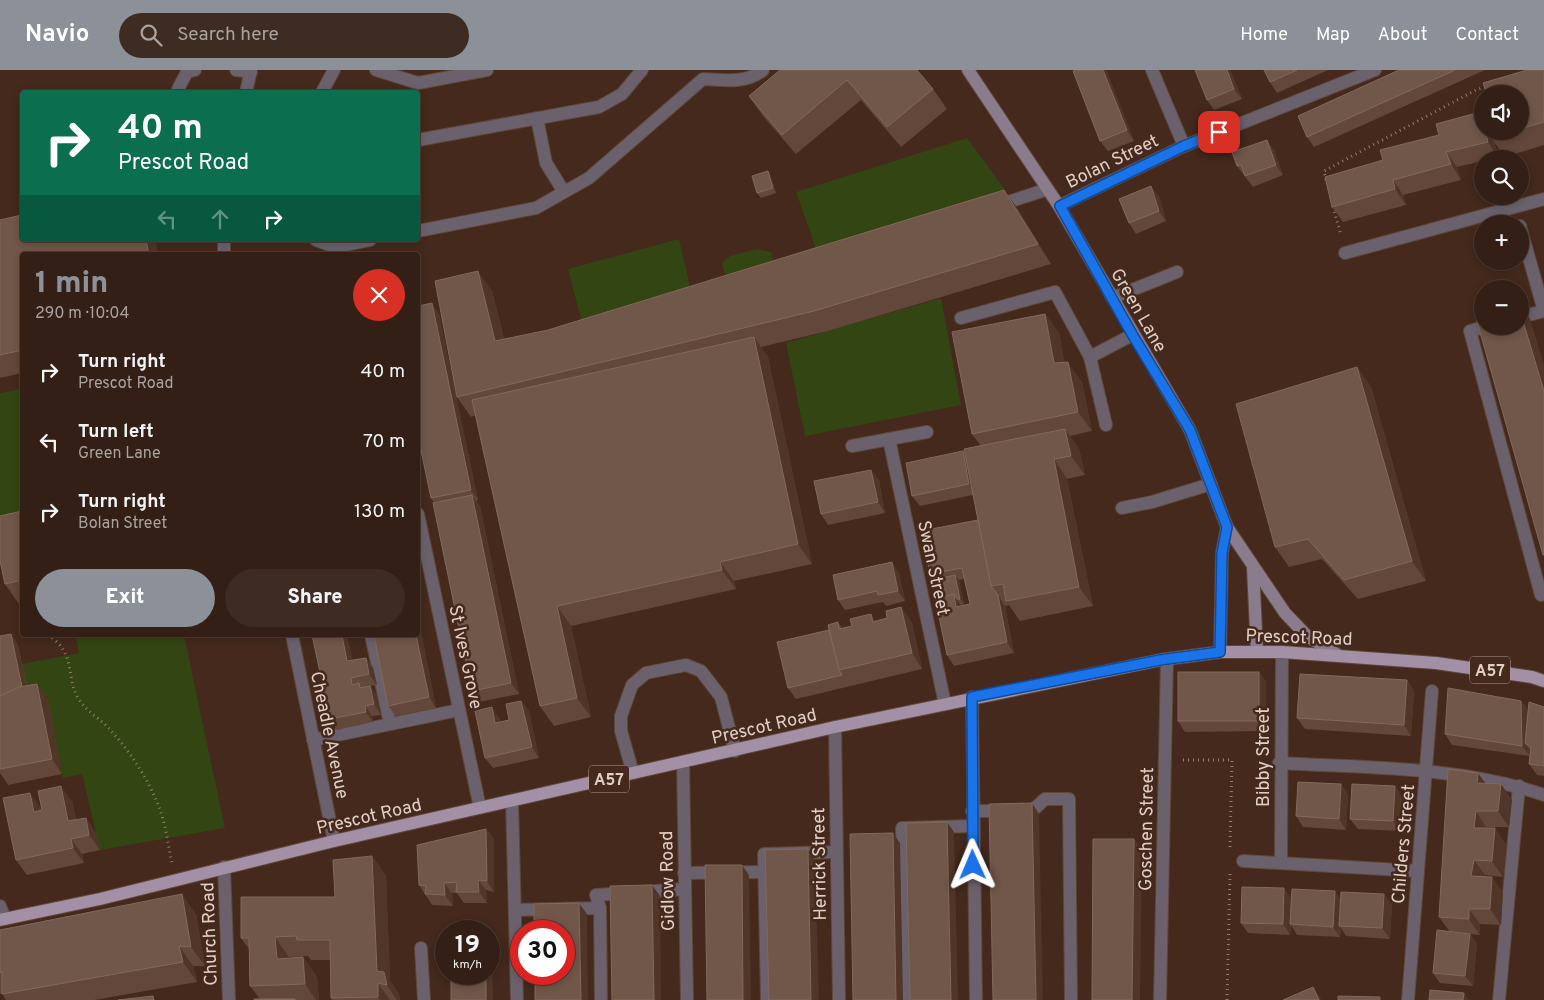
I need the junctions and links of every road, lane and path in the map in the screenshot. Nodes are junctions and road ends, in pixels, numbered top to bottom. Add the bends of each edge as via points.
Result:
1 (195, 70) edge
2 (236, 70) edge
3 (334, 70) edge
4 (376, 70) edge
5 (486, 70) edge
6 (642, 70) edge
7 (764, 70) edge
8 (968, 70) edge
9 (1152, 70) edge
10 (1375, 70) edge
11 (251, 71) edge
12 (1493, 84) edge
13 (178, 89) dead end
14 (246, 90) edge
15 (323, 90) edge
16 (537, 118) junction
17 (420, 140) edge
18 (1184, 146) junction
19 (1048, 189) junction
20 (1329, 189) edge
21 (564, 192) junction
22 (1331, 198) edge
23 (1544, 199) edge
24 (1060, 206) junction
25 (1514, 207) junction
26 (986, 209) edge
27 (1517, 215) edge
28 (420, 231) edge
29 (323, 242) edge
30 (359, 242) edge
31 (1345, 253) joint
32 (1529, 257) edge
33 (1177, 272) dead end
34 (1112, 298) junction
35 (1544, 311) edge
36 (1529, 315) edge
37 (961, 318) dead end
38 (1474, 330) edge
39 (1132, 334) junction
40 (1090, 357) junction
41 (1106, 425) dead end
42 (926, 432) dead end
43 (889, 439) junction
44 (852, 446) dead end
45 (1211, 484) junction
46 (1122, 508) dead end
47 (420, 524) edge
48 (1227, 527) junction
49 (1253, 568) junction
50 (1544, 594) edge
51 (50, 637) edge
52 (292, 637) edge
53 (371, 637) edge
54 (1220, 652) junction
55 (1257, 652) junction
56 (1282, 652) junction
57 (1338, 655) junction
58 (1167, 659) junction
59 (1544, 681) edge
60 (1432, 691) dead end
61 (972, 697) junction
62 (945, 704) junction
63 (459, 710) junction
64 (390, 724) junction
65 (835, 727) junction
66 (313, 740) junction
67 (735, 751) junction
68 (683, 762) junction
69 (1280, 763) junction
70 (1426, 771) junction
71 (633, 773) junction
72 (1519, 786) junction
73 (1544, 795) edge
74 (512, 801) junction
75 (480, 808) junction
76 (972, 811) junction
77 (972, 826) junction
78 (334, 841) junction
79 (839, 844) junction
80 (1243, 861) dead end
81 (1281, 862) junction
82 (224, 867) junction
83 (1418, 871) junction
84 (764, 872) junction
85 (684, 873) junction
86 (176, 880) junction
87 (685, 889) junction
88 (0, 906) edge
89 (600, 908) junction
90 (516, 910) junction
91 (2, 920) edge
92 (421, 948) dead end
93 (229, 1000) edge
94 (424, 1000) edge
95 (517, 1000) edge
96 (601, 1000) edge
97 (686, 1000) edge
98 (767, 1000) edge
99 (839, 1000) edge
100 (906, 1000) edge
101 (976, 1000) edge
102 (1071, 1000) edge
103 (1160, 1000) edge
104 (1408, 1000) edge
105 (1499, 1000) edge

1 - 13 street via 187,72
2 - 11 street
3 - 15 street
4 - 5 street via 418,83
6 - 16 street via 622,94 599,106
7 - 21 street via 735,82 703,79 589,178
8 - 19 main road, Green Lane
9 - 18 street
10 - 18 street, Bolan Street
11 - 14 street
12 - 20 path via 1324,171
16 - 17 street
16 - 21 street via 546,164
18 - 24 street, Bolan Street
19 - 24 main road, Green Lane
19 - 26 street
21 - 28 street via 536,208
22 - 31 path
23 - 25 street
24 - 34 main road, Green Lane
25 - 27 street
25 - 31 street
29 - 30 street via 336,246
32 - 35 street
33 - 34 street
34 - 39 main road, Green Lane
35 - 36 street
37 - 40 street via 1056,292
38 - 50 street via 1470,331 1541,595
39 - 40 street
39 - 45 main road, Green Lane via 1190,430
40 - 41 street
42 - 43 street
43 - 44 street
43 - 62 street, Swan Street
45 - 46 street
45 - 48 main road, Green Lane
47 - 63 street, St Ives Grove
48 - 49 main road, Green Lane
48 - 54 main road via 1222,553
49 - 55 main road, Green Lane
49 - 57 main road via 1295,625
51 - 86 path via 67,654 77,695 83,705 124,746 152,793 159,808
52 - 66 street, Cheadle Avenue
53 - 64 street
54 - 55 main road, Prescot Road / A57
54 - 58 main road, Prescot Road / A57
55 - 56 main road, Prescot Road / A57
56 - 57 main road, Prescot Road / A57
56 - 69 street, Bibby Street
57 - 59 main road, Prescot Road / A57 via 1436,663 1532,676
58 - 61 main road, Prescot Road / A57
58 - 103 street, Goschen Street
60 - 70 street, Childers Street
61 - 62 main road, Prescot Road / A57
61 - 76 street
62 - 65 main road, Prescot Road / A57
63 - 64 street
63 - 75 street, St Ives Grove
64 - 66 street
65 - 67 main road, Prescot Road / A57
65 - 79 street, Herrick Street
66 - 78 street, Cheadle Avenue
67 - 68 main road, Prescot Road / A57
67 - 71 street via 720,697 701,671 686,665 646,673 632,685 621,716
68 - 71 main road, Prescot Road / A57
68 - 85 street, Gidlow Road
69 - 70 street
69 - 81 street, Bibby Street
70 - 72 street
70 - 83 street, Childers Street
71 - 74 main road, Prescot Road / A57
72 - 73 street
72 - 105 street
74 - 75 main road, Prescot Road / A57
74 - 90 street
75 - 78 main road, Prescot Road / A57
76 - 77 street
76 - 102 street via 1032,811 1045,799 1069,799
77 - 100 street via 902,828 898,840
77 - 101 street
78 - 82 main road, Prescot Road / A57
79 - 84 street via 764,854
79 - 99 street, Herrick Street
80 - 81 street
81 - 83 street
82 - 86 main road, Prescot Road / A57
82 - 93 street, Church Road
83 - 104 street, Childers Street
84 - 85 street
84 - 98 street
85 - 87 street, Gidlow Road
86 - 91 main road, Prescot Road / A57
87 - 89 street via 596,895
87 - 97 street, Gidlow Road
88 - 91 street
89 - 90 street
89 - 96 street
90 - 95 street
92 - 94 street

